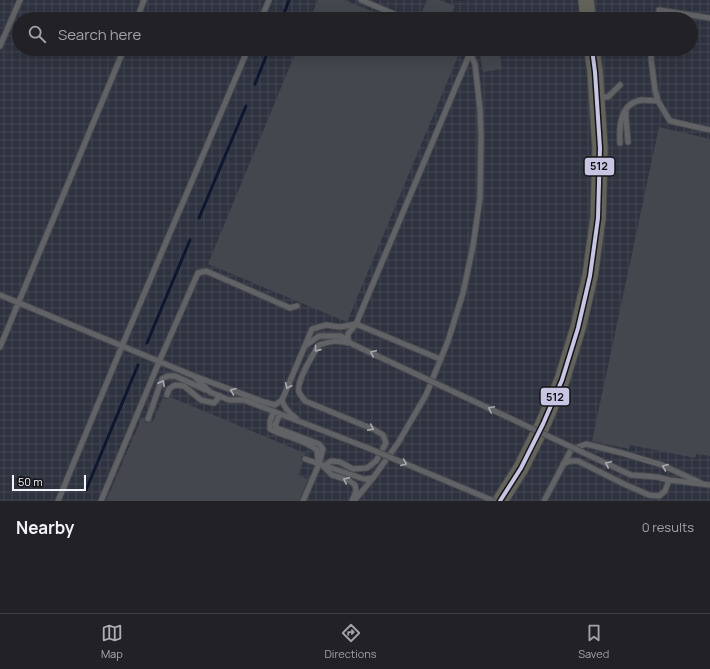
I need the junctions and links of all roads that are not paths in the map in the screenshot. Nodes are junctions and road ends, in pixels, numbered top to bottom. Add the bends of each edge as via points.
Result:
1 (20, 0) edge
2 (144, 0) edge
3 (269, 0) edge
4 (360, 0) edge
5 (586, 0) edge
6 (15, 12) edge
7 (140, 12) edge
8 (264, 12) edge
9 (389, 12) edge
10 (587, 12) edge
11 (659, 12) edge
12 (672, 12) edge
13 (698, 16) edge
14 (12, 18) edge
15 (710, 18) edge
16 (0, 46) edge
17 (121, 56) edge
18 (245, 56) edge
19 (466, 56) edge
20 (471, 56) edge
21 (593, 56) edge
22 (651, 56) edge
23 (620, 85) dead end
24 (597, 97) junction
25 (658, 101) junction
26 (627, 108) junction
27 (710, 130) edge
28 (628, 142) dead end
29 (620, 143) dead end
30 (0, 295) edge
31 (19, 303) junction
32 (297, 306) dead end
33 (356, 324) junction
34 (350, 342) junction
35 (122, 346) junction
36 (0, 347) edge
37 (304, 347) junction
38 (440, 359) junction
39 (159, 362) junction
40 (194, 376) junction
41 (210, 392) junction
42 (167, 395) dead end
43 (220, 396) junction
44 (282, 400) junction
45 (274, 411) junction
46 (280, 414) junction
47 (148, 419) dead end
48 (300, 421) junction
49 (305, 459) dead end
50 (563, 464) junction
51 (321, 465) junction
52 (373, 478) junction
53 (669, 480) junction
54 (701, 483) junction
55 (710, 484) edge
56 (58, 501) edge
57 (101, 501) edge
58 (303, 501) edge
59 (353, 501) edge
60 (494, 501) edge
61 (500, 501) edge
62 (544, 501) edge

1 - 6 lane
2 - 7 lane
3 - 8 lane
4 - 9 lane
5 - 10 main road
11 - 12 lane
13 - 15 lane
14 - 16 lane
17 - 31 lane
18 - 35 lane
19 - 33 lane
20 - 38 lane via 475,64 480,109 480,198 463,293
21 - 24 main road
22 - 25 lane
23 - 24 lane via 608,97
24 - 61 main road via 600,148 598,218 590,276 562,380 521,468
25 - 26 lane via 633,102
25 - 27 lane via 670,121
26 - 28 lane
26 - 29 lane via 621,118
30 - 31 lane
31 - 35 lane
31 - 36 lane
32 - 39 lane via 290,308 206,271 198,273
33 - 34 lane via 348,334
33 - 37 lane via 340,327 326,325 312,329
33 - 38 lane
34 - 37 lane via 340,336 319,336
34 -> 51 lane via 332,341 319,345 309,361 299,392 305,401 375,430 383,435 386,443 376,461 367,468 354,469 340,462 331,461
53 -> 34 lane, bridge via 631,475
35 - 39 lane
35 - 56 lane
37 -> 44 lane
38 - 52 lane via 426,395 398,443
39 - 40 lane
39 - 57 lane
40 - 41 lane
44 -> 40 lane via 275,405
41 - 43 lane
47 -> 41 lane via 162,379 168,376 175,376
42 - 43 lane via 169,389 175,385 184,386 201,400 214,403
43 - 45 lane via 229,400 244,400
44 - 48 lane via 283,405
45 - 46 lane
45 - 51 lane via 270,428 317,450
46 - 48 lane
46 - 51 lane via 275,425 277,428 319,444 323,449
48 -> 60 lane, bridge
49 - 51 lane
50 - 53 lane via 578,461 649,495 659,496 665,491
54 -> 50 lane via 662,465 586,444 571,450
50 - 62 lane
51 - 52 lane via 364,479
51 - 58 lane
59 -> 51 lane via 355,485 332,475
52 - 59 lane
53 - 54 lane
54 - 55 lane

